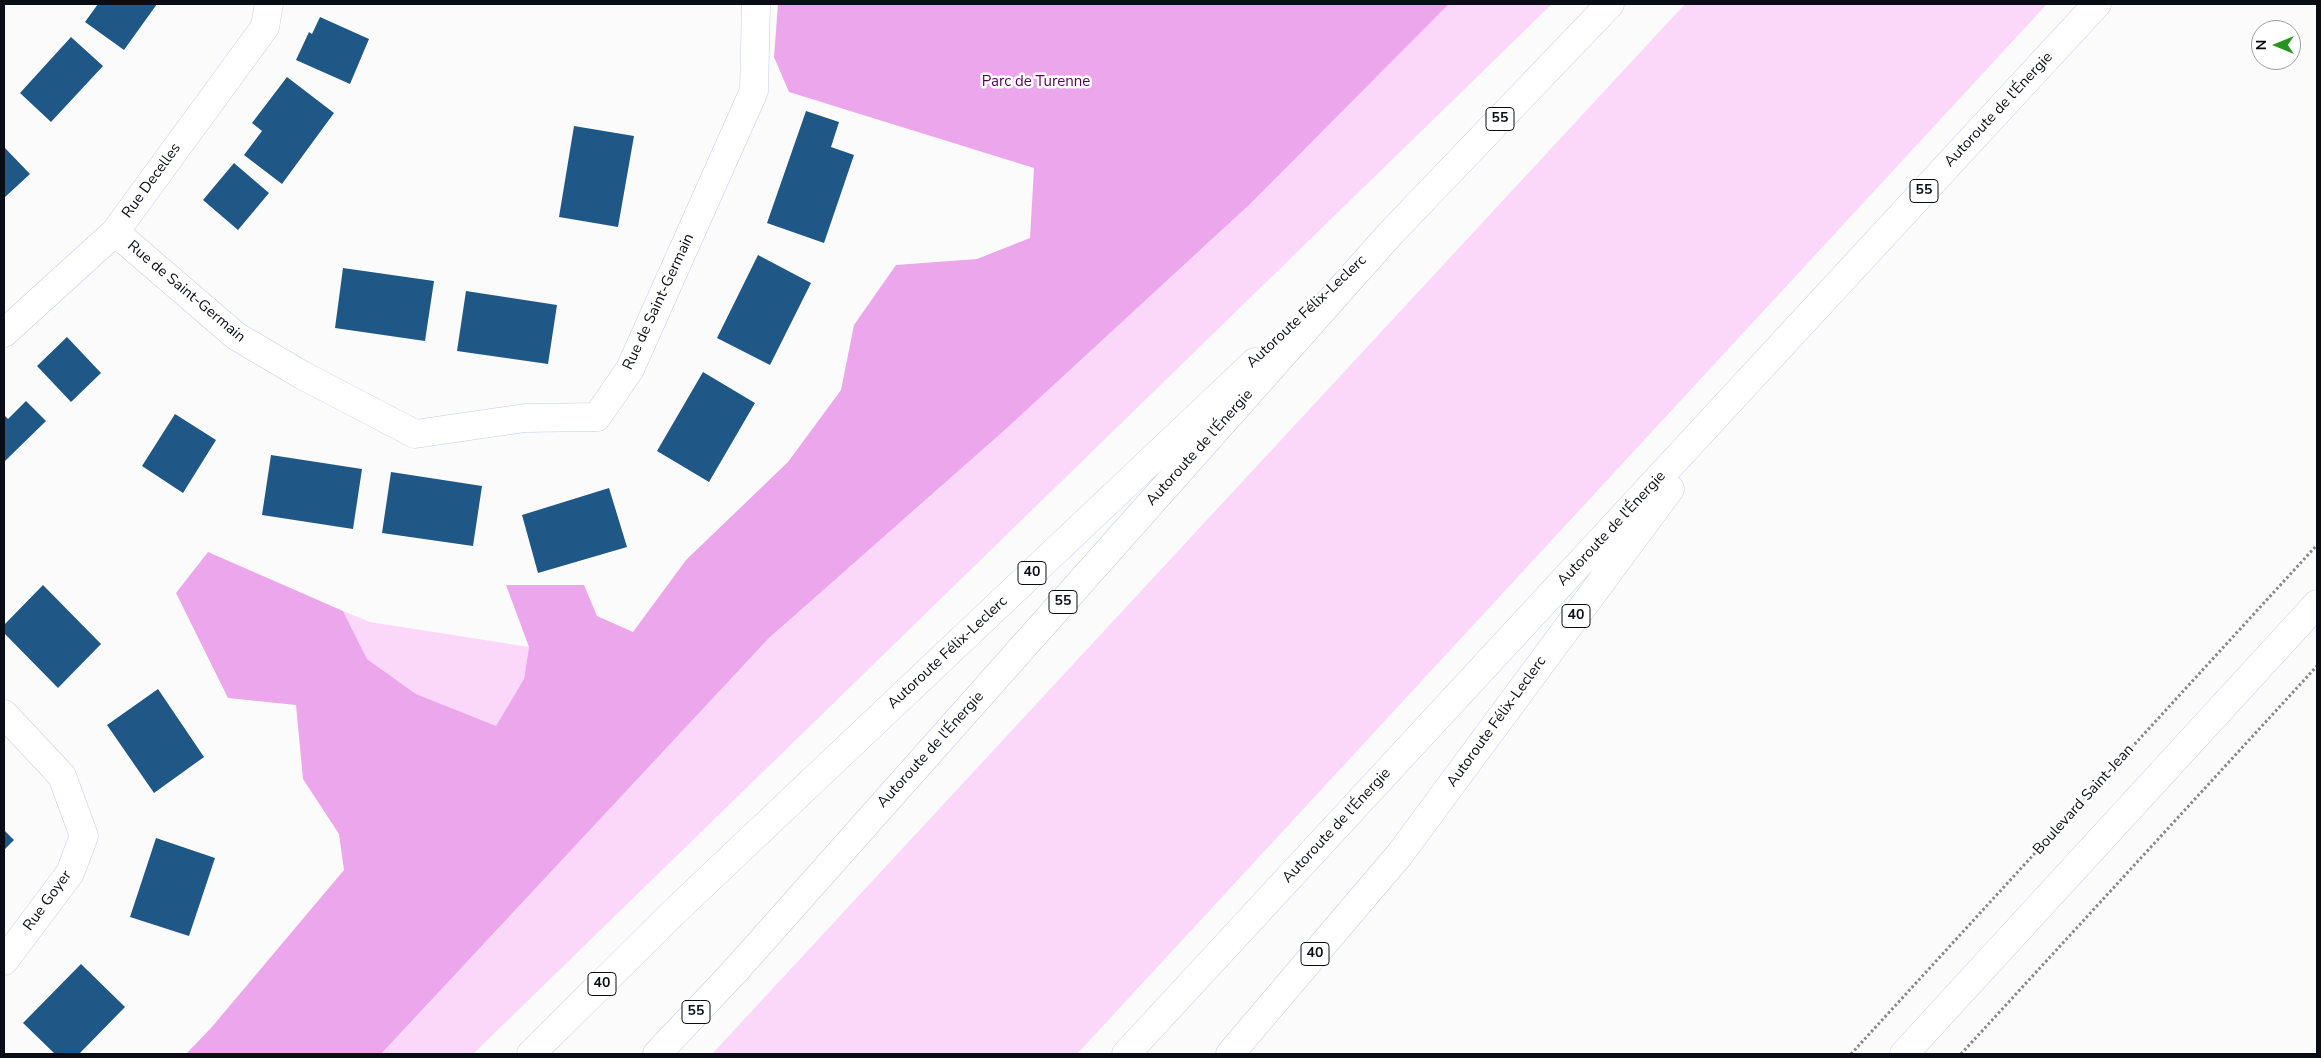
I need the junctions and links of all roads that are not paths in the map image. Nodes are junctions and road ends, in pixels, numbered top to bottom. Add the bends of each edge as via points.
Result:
1 (269, 4) edge
2 (756, 4) edge
3 (1610, 4) edge
4 (2097, 4) edge
5 (115, 232) junction
6 (1390, 234) junction
7 (4, 333) edge
8 (1751, 379) junction
9 (2317, 604) edge
10 (4, 714) edge
11 (4, 961) edge
12 (531, 1054) edge
13 (657, 1054) edge
14 (1126, 1054) edge
15 (1230, 1054) edge
16 (1904, 1054) edge

1 - 5 main road, Rue Decelles via 265,27
2 - 5 main road, Rue de Saint-Germain via 754,91 630,369 597,417 525,418 415,434 302,375 236,336
3 - 6 main road, Autoroute de l'Énergie / 55
4 - 8 main road, Autoroute de l'Énergie / 55
5 - 7 main road, Rue Decelles
6 - 12 main road, Autoroute Félix-Leclerc / 40 via 673,913
6 - 13 main road, Autoroute de l'Énergie / 55 via 749,955
8 - 14 main road, Autoroute de l'Énergie / 55
8 - 15 main road, Autoroute Félix-Leclerc / 40 via 1400,854
9 - 16 main road
10 - 11 main road, Rue Goyer via 62,776 84,836 70,873

